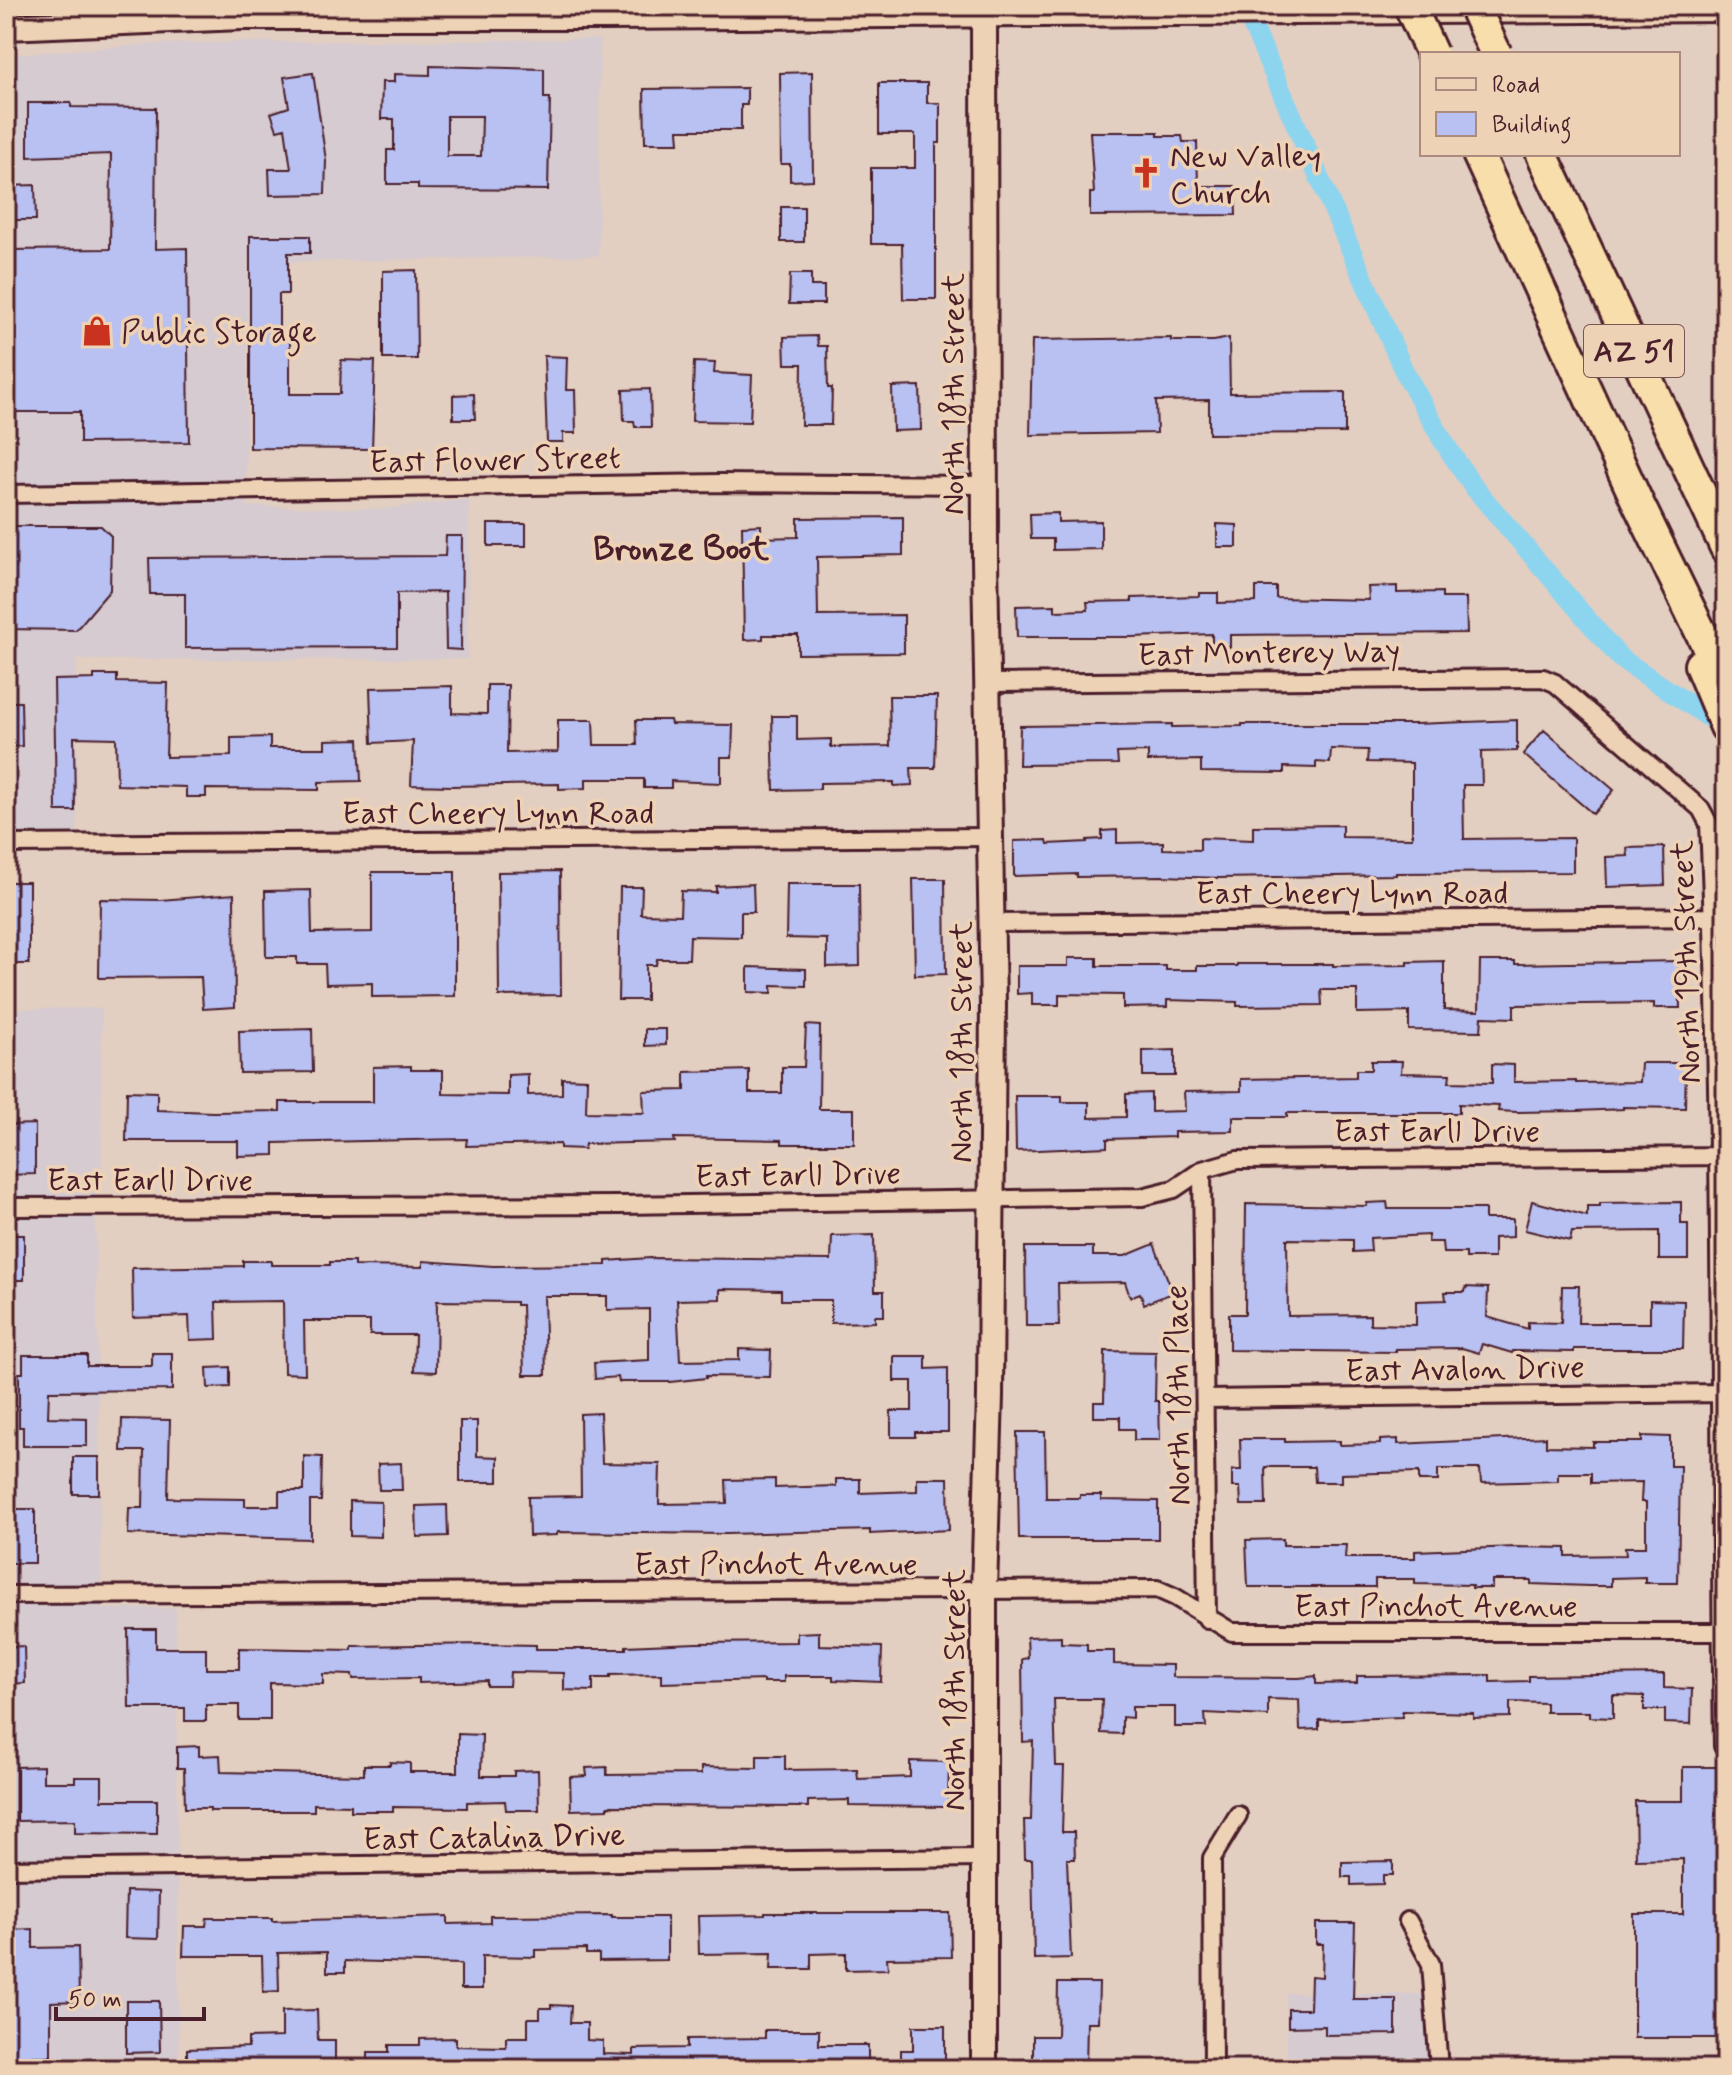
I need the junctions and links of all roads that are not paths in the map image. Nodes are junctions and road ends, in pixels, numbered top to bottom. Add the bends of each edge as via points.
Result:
1 (1410, 6) edge
2 (1474, 6) edge
3 (1722, 8) edge
4 (1328, 9) edge
5 (984, 15) junction
6 (6, 27) edge
7 (1431, 52) edge
8 (1495, 52) edge
9 (1479, 156) edge
10 (1543, 156) edge
11 (984, 485) junction
12 (6, 494) edge
13 (1706, 508) junction
14 (1726, 537) edge
15 (1726, 548) edge
16 (1690, 624) junction
17 (1550, 680) joint
18 (988, 683) junction
19 (1726, 684) edge
20 (1726, 727) edge
21 (991, 837) junction
22 (6, 844) edge
23 (1713, 917) junction
24 (992, 923) junction
25 (1723, 1156) edge
26 (1202, 1170) junction
27 (991, 1199) junction
28 (6, 1207) edge
29 (1724, 1393) edge
30 (1205, 1399) junction
31 (984, 1590) junction
32 (6, 1595) edge
33 (1207, 1619) junction
34 (1723, 1632) edge
35 (1723, 1746) dead end
36 (1238, 1815) dead end
37 (983, 1858) junction
38 (6, 1869) edge
39 (1408, 1921) dead end
40 (984, 2069) edge
41 (1213, 2069) edge
42 (1439, 2069) edge

1 - 7 highway, bridge
2 - 8 highway, bridge
3 - 4 street
4 - 5 street
5 - 6 street via 241,17
5 - 11 street, North 18th Street
9 - 16 highway, AZ 51
10 - 13 highway, AZ 51
11 - 12 street, East Flower Street via 720,483
11 - 18 street, North 18th Street
13 - 14 highway
13 - 15 highway, AZ 51
16 - 19 highway
16 - 20 highway
17 - 18 street, East Monterey Way
17 - 23 street, North 19th Street via 1701,809 1709,824
18 - 21 street, North 18th Street
21 - 22 street, East Cheery Lynn Road
21 - 24 street, North 18th Street
23 - 24 street, East Cheery Lynn Road
23 - 25 street, North 19th Street
24 - 27 street, North 18th Street
25 - 26 street, East Earll Drive via 1237,1160
25 - 29 street, North 19th Street
26 - 27 street, East Earll Drive via 1174,1189 1142,1197
26 - 30 street, North 18th Place
27 - 28 street, East Earll Drive
27 - 31 street, North 18th Street
29 - 30 street, East Avalon Drive
29 - 34 street, North 19th Street
30 - 33 street, North 18th Place
31 - 32 street, East Pinchot Avenue
31 - 33 street, East Pinchot Avenue via 1157,1589
31 - 37 street, North 18th Street
33 - 34 street, East Pinchot Avenue via 1232,1632 1255,1633
34 - 35 street, North 19th Street
36 - 41 street via 1212,1858
37 - 38 street, East Catalina Drive
37 - 40 street, North 18th Street
39 - 42 street via 1431,1964

